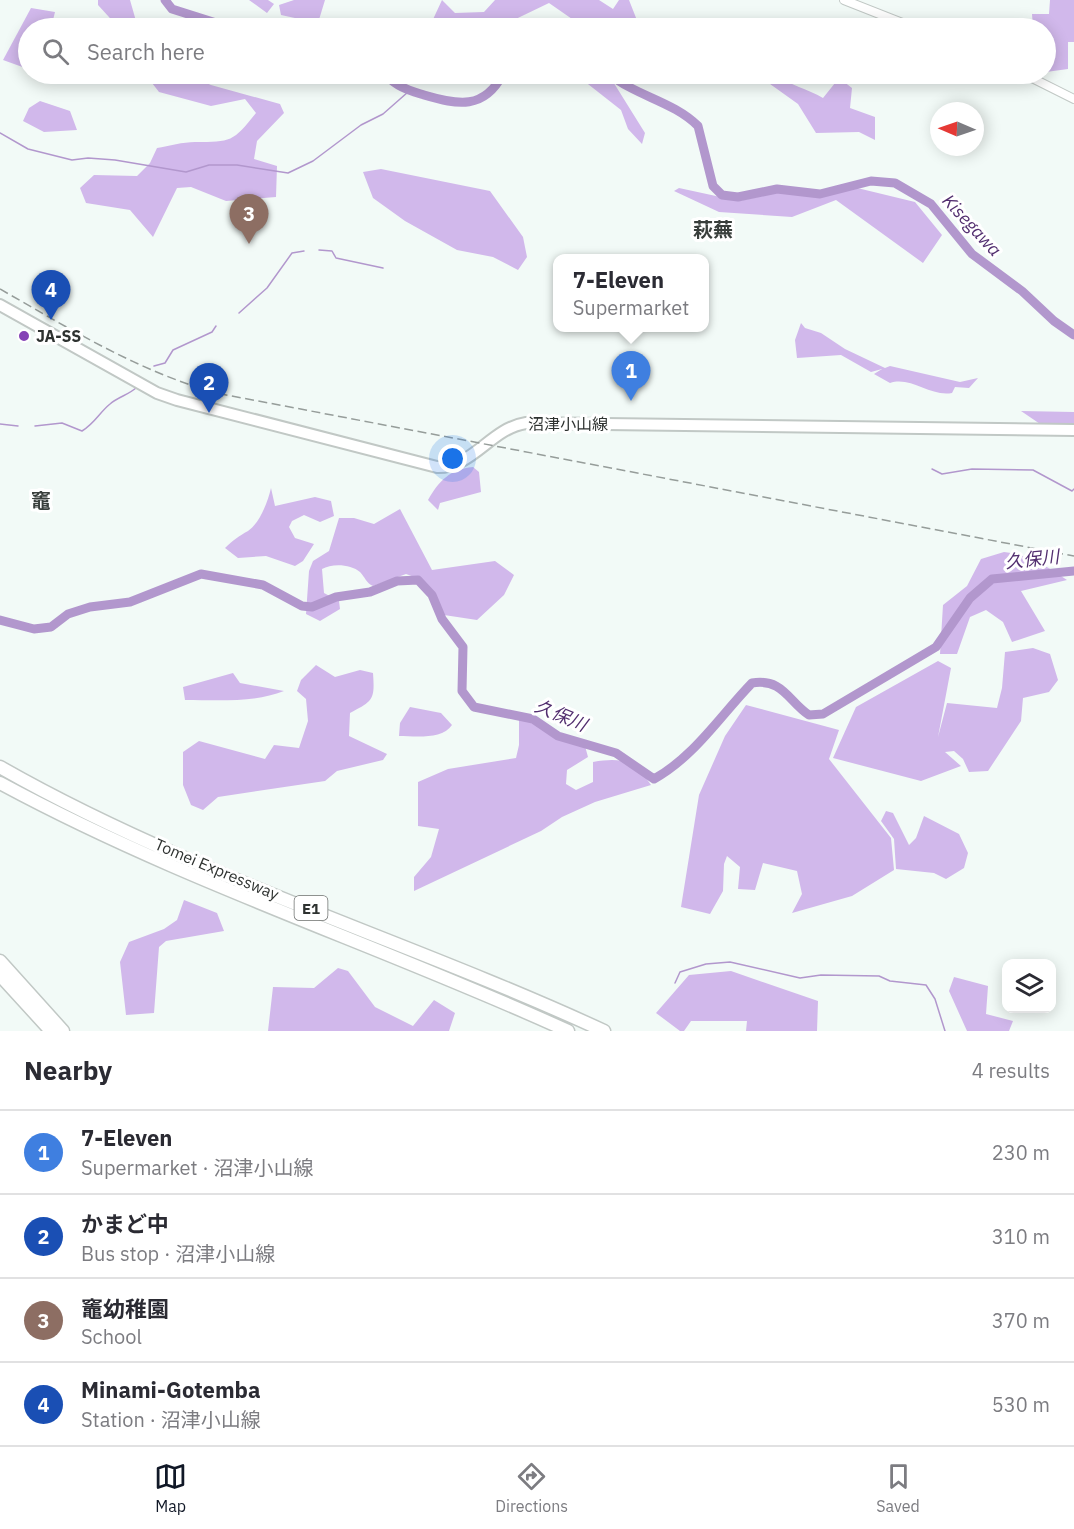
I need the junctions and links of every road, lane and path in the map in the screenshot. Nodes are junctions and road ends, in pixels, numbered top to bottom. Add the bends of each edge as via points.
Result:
1 (844, 0) edge
2 (890, 18) edge
3 (1044, 84) edge
4 (1074, 99) edge
5 (0, 305) edge
6 (1074, 430) edge
7 (0, 767) edge
8 (0, 783) edge
9 (0, 962) edge
10 (0, 975) edge
11 (51, 1031) edge
12 (63, 1031) edge
13 (568, 1031) edge
14 (604, 1031) edge

1 - 2 street
3 - 4 street
5 - 6 main road, 沼津小山線 via 157,393 437,467 457,464 502,431 526,423
7 - 14 highway, Tomei Expressway / E1 via 96,817 188,858
8 - 13 highway, Tomei Expressway / E1 via 181,871
9 - 12 highway
10 - 11 highway

